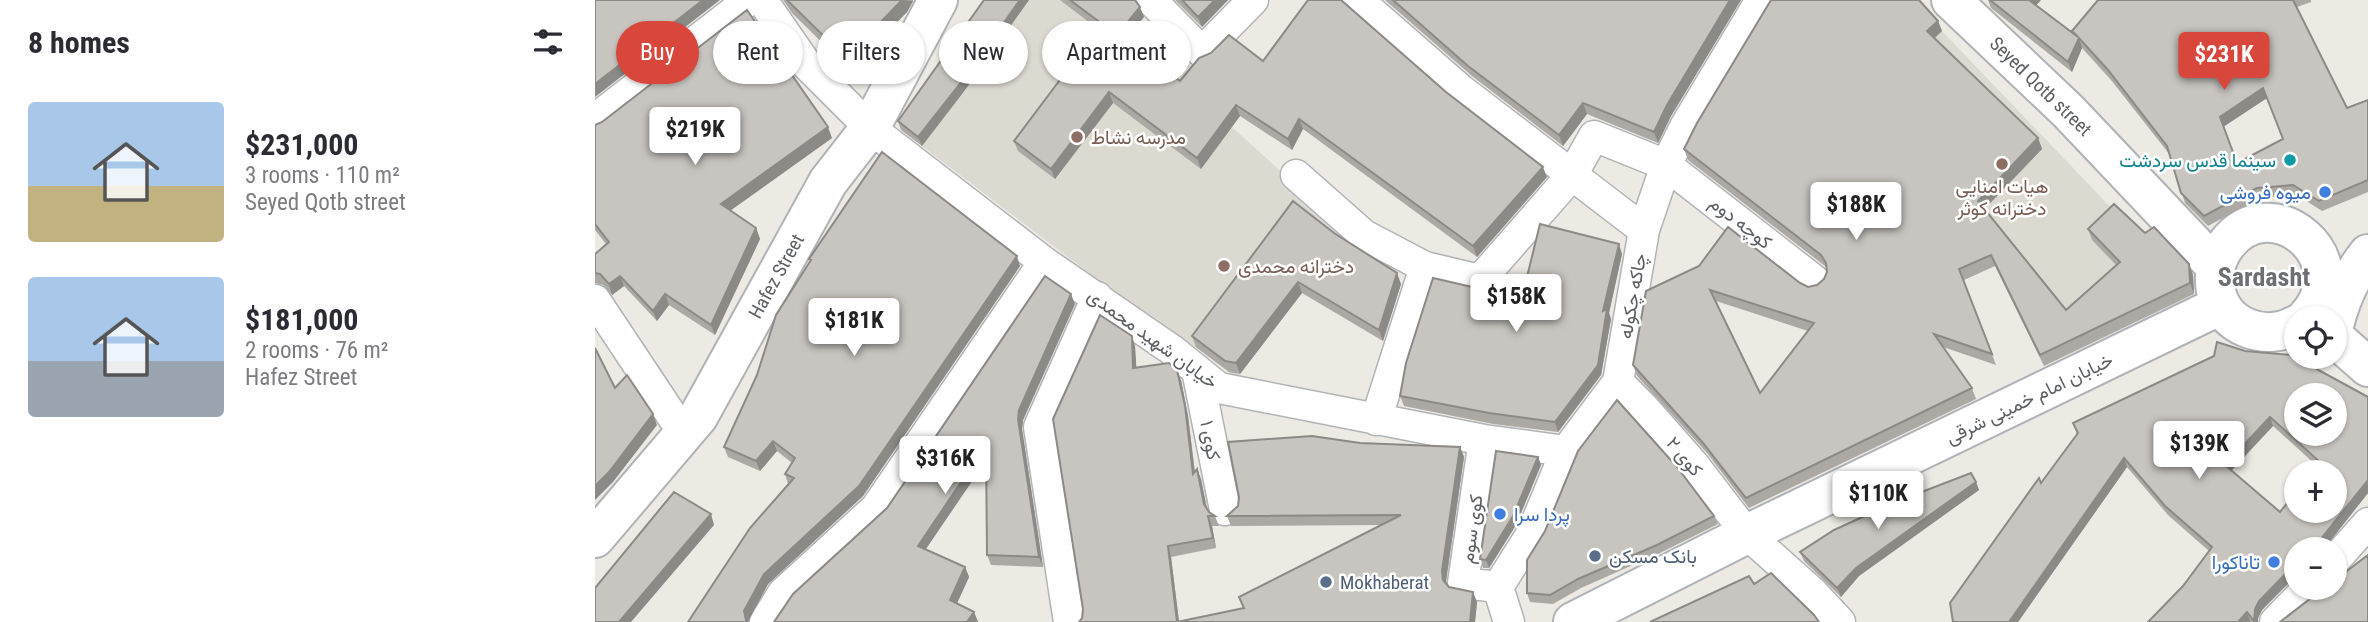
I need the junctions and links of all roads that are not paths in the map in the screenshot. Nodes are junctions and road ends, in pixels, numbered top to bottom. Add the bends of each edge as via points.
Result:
1 (749, 0) edge
2 (762, 0) edge
3 (1151, 0) edge
4 (1253, 0) edge
5 (1358, 0) edge
6 (1761, 0) edge
7 (1959, 2) edge
8 (929, 4) edge
9 (595, 120) edge
10 (870, 128) junction
11 (1666, 165) junction
12 (1296, 175) dead end
13 (1572, 175) junction
14 (1644, 230) junction
15 (2368, 237) edge
16 (2368, 254) edge
17 (2320, 258) junction
18 (1044, 262) junction
19 (1425, 267) junction
20 (2216, 267) junction
21 (1814, 280) dead end
22 (1097, 297) junction
23 (595, 300) edge
24 (2221, 305) junction
25 (2315, 306) edge
26 (2341, 306) edge
27 (2284, 329) edge
28 (2347, 349) edge
29 (2368, 367) edge
30 (1197, 370) junction
31 (1618, 382) junction
32 (1376, 420) junction
33 (684, 433) junction
34 (1484, 440) junction
35 (1566, 450) junction
36 (1225, 510) dead end
37 (2368, 523) edge
38 (1748, 534) junction
39 (595, 538) edge
40 (2347, 547) edge
41 (1498, 587) junction
42 (2296, 600) edge
43 (1589, 619) edge
44 (765, 622) edge
45 (1069, 622) edge
46 (1509, 622) edge
47 (1840, 622) edge
48 (2275, 622) edge

1 - 9 street
2 - 10 street, خیابان شهید محمدی via 807,65
3 - 4 street via 1202,52
5 - 13 street via 1461,90
6 - 11 street, چاکه چکوله
7 - 20 main road, Seyed Qotb street
8 - 10 main road, Hafez Street
10 - 18 street, خیابان شهید محمدی
10 - 33 main road, Hafez Street via 828,182 698,417
11 - 13 street, کوچه دوم via 1594,135
11 - 14 street, چاکه چکوله
11 - 21 street, کوچه دوم
12 - 19 street via 1364,235
13 - 14 street
13 - 19 street via 1480,280
14 - 31 street, چاکه چکوله
15 - 17 main road
16 - 26 main road
17 - 20 main road via 2301,233 2287,226 2261,224 2230,240
17 - 25 main road via 2324,283
18 - 22 street, خیابان شهید محمدی
18 - 44 street via 876,508 783,593
19 - 32 street
20 - 24 main road
22 - 30 street, خیابان شهید محمدی
22 - 45 street via 1039,427
23 - 33 street
24 - 27 main road via 2245,327 2261,332
24 - 38 main road, خیابان امام خمینی شرقی
28 - 29 main road
30 - 32 street, خیابان شهید محمدی via 1219,388
30 - 36 street, کوی ۱
31 - 35 street, چاکه چکوله
31 - 38 street, کوی ۲ via 1694,465
32 - 34 street, خیابان شهید محمدی
33 - 39 main road, Hafez Street
34 - 35 street, خیابان شهید محمدی
34 - 41 street, کوی سوم via 1463,583
35 - 41 street, چاکه چکوله via 1532,533
37 - 40 street
38 - 43 main road, خیابان امام خمینی شرقی
38 - 47 street, کوی ۲
41 - 46 street
42 - 48 street

